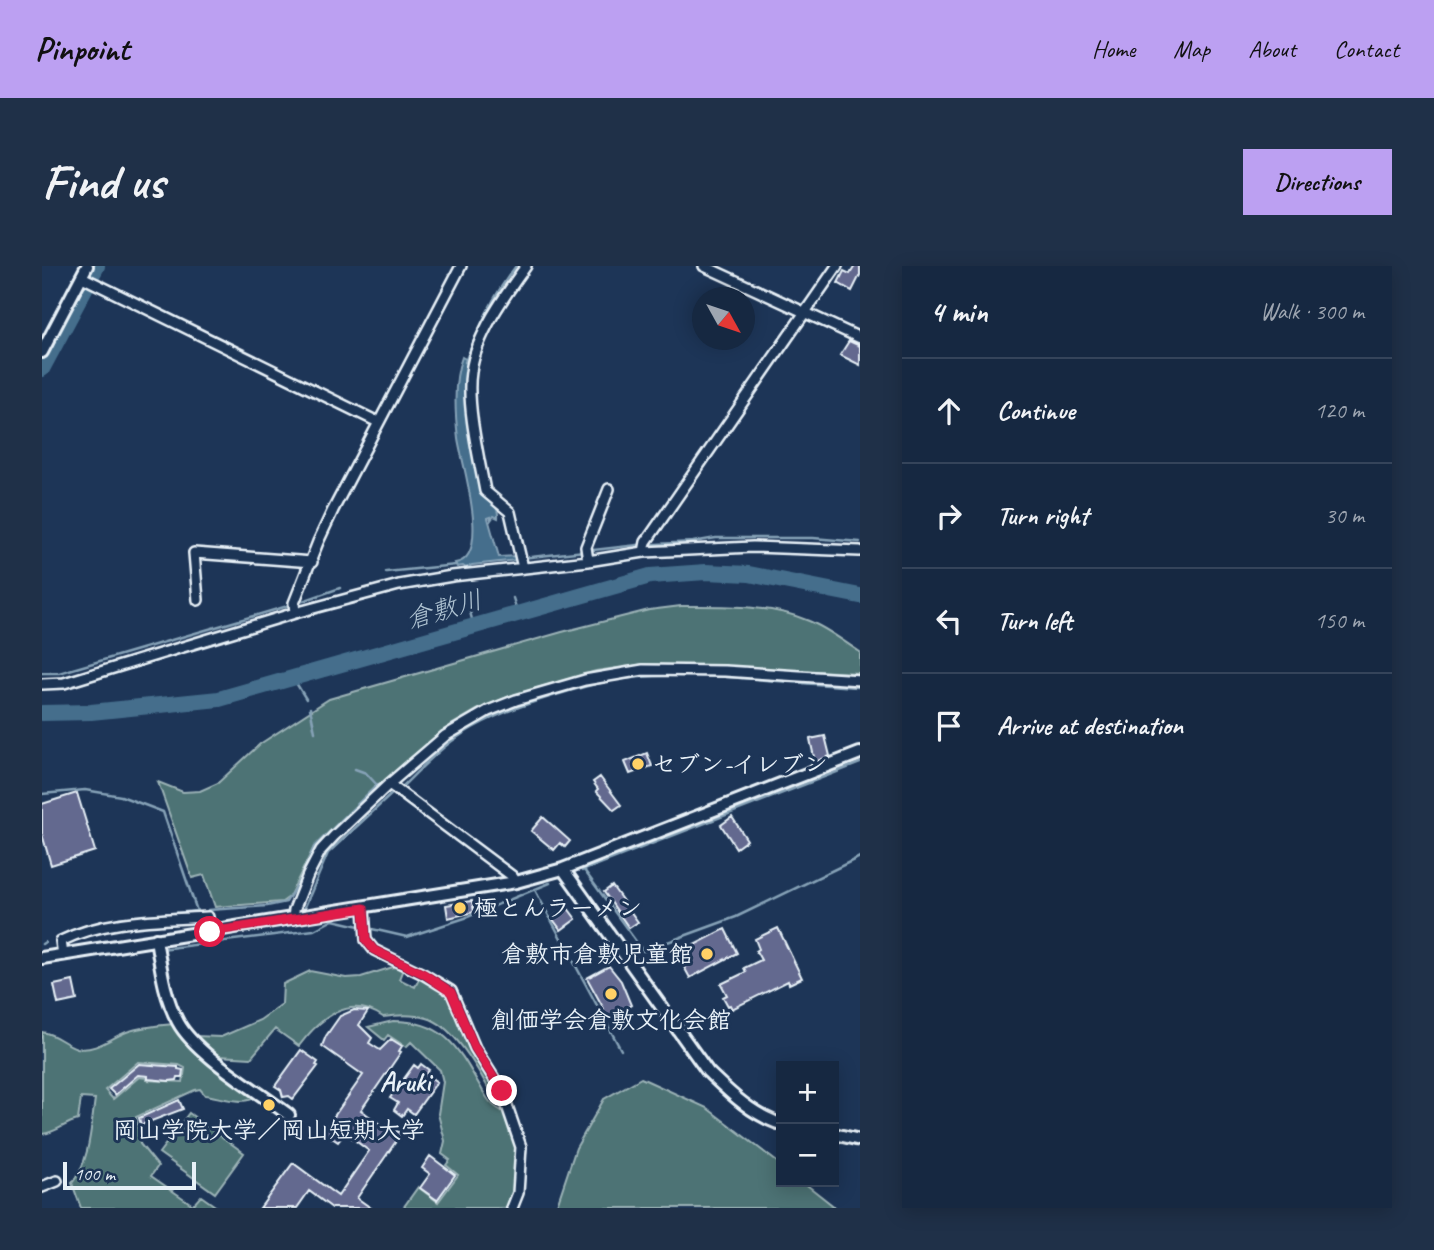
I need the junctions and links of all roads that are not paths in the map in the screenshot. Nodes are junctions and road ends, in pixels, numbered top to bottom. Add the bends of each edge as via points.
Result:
1 (87, 266) edge
2 (461, 266) edge
3 (526, 266) edge
4 (704, 266) edge
5 (837, 266) edge
6 (86, 279) junction
7 (807, 313) junction
8 (860, 338) edge
9 (42, 352) edge
10 (378, 422) junction
11 (609, 489) dead end
12 (645, 547) junction
13 (860, 551) edge
14 (587, 554) junction
15 (521, 561) junction
16 (312, 562) junction
17 (198, 600) dead end
18 (294, 608) junction
19 (860, 680) edge
20 (42, 684) edge
21 (860, 753) edge
22 (393, 787) junction
23 (563, 869) junction
24 (516, 882) junction
25 (364, 908) junction
26 (293, 919) junction
27 (210, 932) junction
28 (157, 947) junction
29 (63, 955) junction
30 (42, 958) edge
31 (289, 1115) dead end
32 (776, 1122) edge
33 (839, 1135) edge
34 (860, 1140) edge
35 (57, 1181) dead end
36 (42, 1187) edge
37 (512, 1208) edge

1 - 6 street
2 - 10 street
3 - 15 street via 502,299 471,373 485,491 510,512
4 - 7 street
5 - 7 street
6 - 9 street
6 - 10 street
7 - 8 street
7 - 12 street
10 - 16 street
11 - 14 street
12 - 13 street
12 - 14 street
14 - 15 street
15 - 18 street
16 - 17 street via 194,553
16 - 18 street
18 - 20 street via 64,683
19 - 22 street via 669,670 585,680 476,716 445,736
21 - 23 street
22 - 24 street
22 - 26 street via 321,850
23 - 24 street
23 - 32 street via 708,1072 733,1096
24 - 25 street
25 - 26 street
25 - 37 street via 366,940 374,950 451,992 475,1048 502,1091 522,1147 521,1176
26 - 27 street
27 - 28 street
27 - 29 street via 208,917 117,925 61,941
28 - 29 street
28 - 31 street via 162,979 179,1023 196,1044
29 - 30 street
33 - 34 street
35 - 36 street

